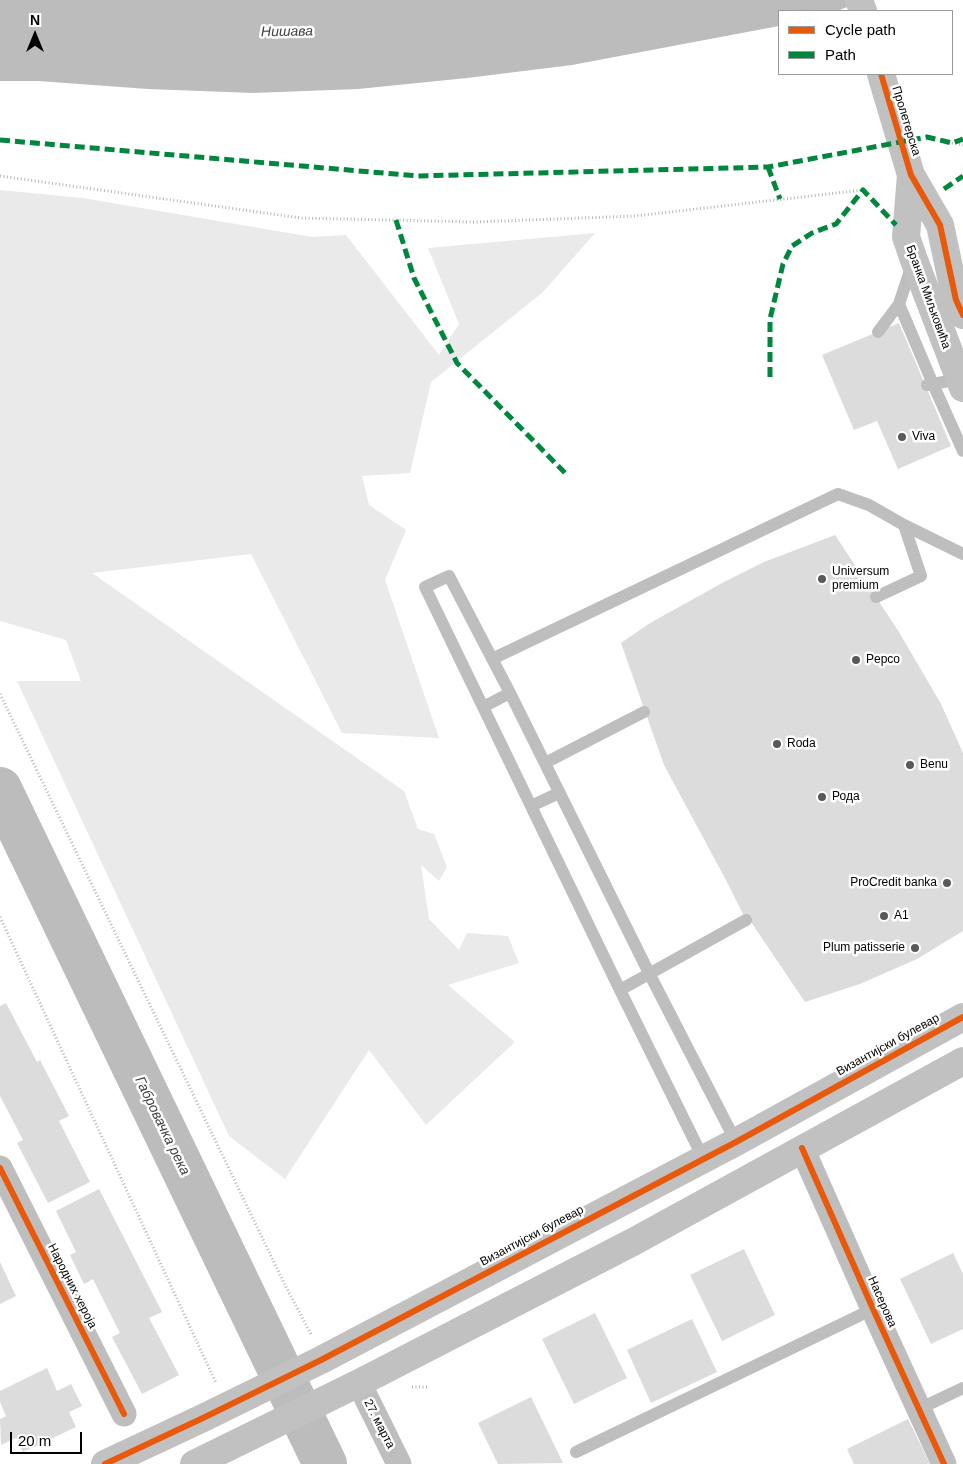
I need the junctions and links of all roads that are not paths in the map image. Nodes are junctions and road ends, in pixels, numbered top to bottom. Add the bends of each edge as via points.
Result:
1 (880, 75) edge
2 (910, 175) junction
3 (914, 260) junction
4 (899, 304) junction
5 (961, 306) edge
6 (878, 332) dead end
7 (961, 383) edge
8 (929, 385) junction
9 (963, 451) edge
10 (904, 525) junction
11 (963, 554) edge
12 (876, 596) dead end
13 (492, 659) junction
14 (510, 693) junction
15 (482, 707) junction
16 (644, 712) dead end
17 (545, 763) junction
18 (559, 793) junction
19 (530, 806) junction
20 (746, 920) dead end
21 (649, 973) junction
22 (620, 990) junction
23 (963, 1017) edge
24 (963, 1061) edge
25 (736, 1142) junction
26 (802, 1148) junction
27 (703, 1158) junction
28 (0, 1168) edge
29 (872, 1309) junction
30 (963, 1388) edge
31 (348, 1389) junction
32 (919, 1409) junction
33 (124, 1414) dead end
34 (576, 1452) dead end
35 (105, 1464) edge
36 (194, 1464) edge
37 (399, 1464) edge
38 (944, 1464) edge

1 - 2 street, Пролетерска
2 - 3 street, Бранка Миљковића via 906,237
2 - 5 street, Бранка Миљковића via 940,225
3 - 4 lane
3 - 7 street, Бранка Миљковића
4 - 6 lane
4 - 8 lane
7 - 8 lane
8 - 9 lane
10 - 11 lane
10 - 12 lane via 921,576
10 - 13 lane via 869,504 838,494
13 - 14 lane
13 - 15 lane via 449,576 425,587
14 - 15 lane
14 - 17 lane
15 - 19 lane
16 - 17 lane
17 - 18 lane
18 - 19 lane
18 - 21 lane
19 - 22 lane
20 - 21 lane
21 - 22 lane
21 - 25 lane
22 - 27 lane
23 - 25 street, Византијски булевар
24 - 26 street
25 - 27 street, Византијски булевар
26 - 29 street, Насерова
26 - 31 street via 633,1242
27 - 35 street, Византијски булевар via 316,1348 236,1402
28 - 33 street, Народних хероја
29 - 32 street, Насерова
29 - 34 lane
30 - 32 lane
31 - 36 street
31 - 37 street, 27. марта
32 - 38 street, Насерова

